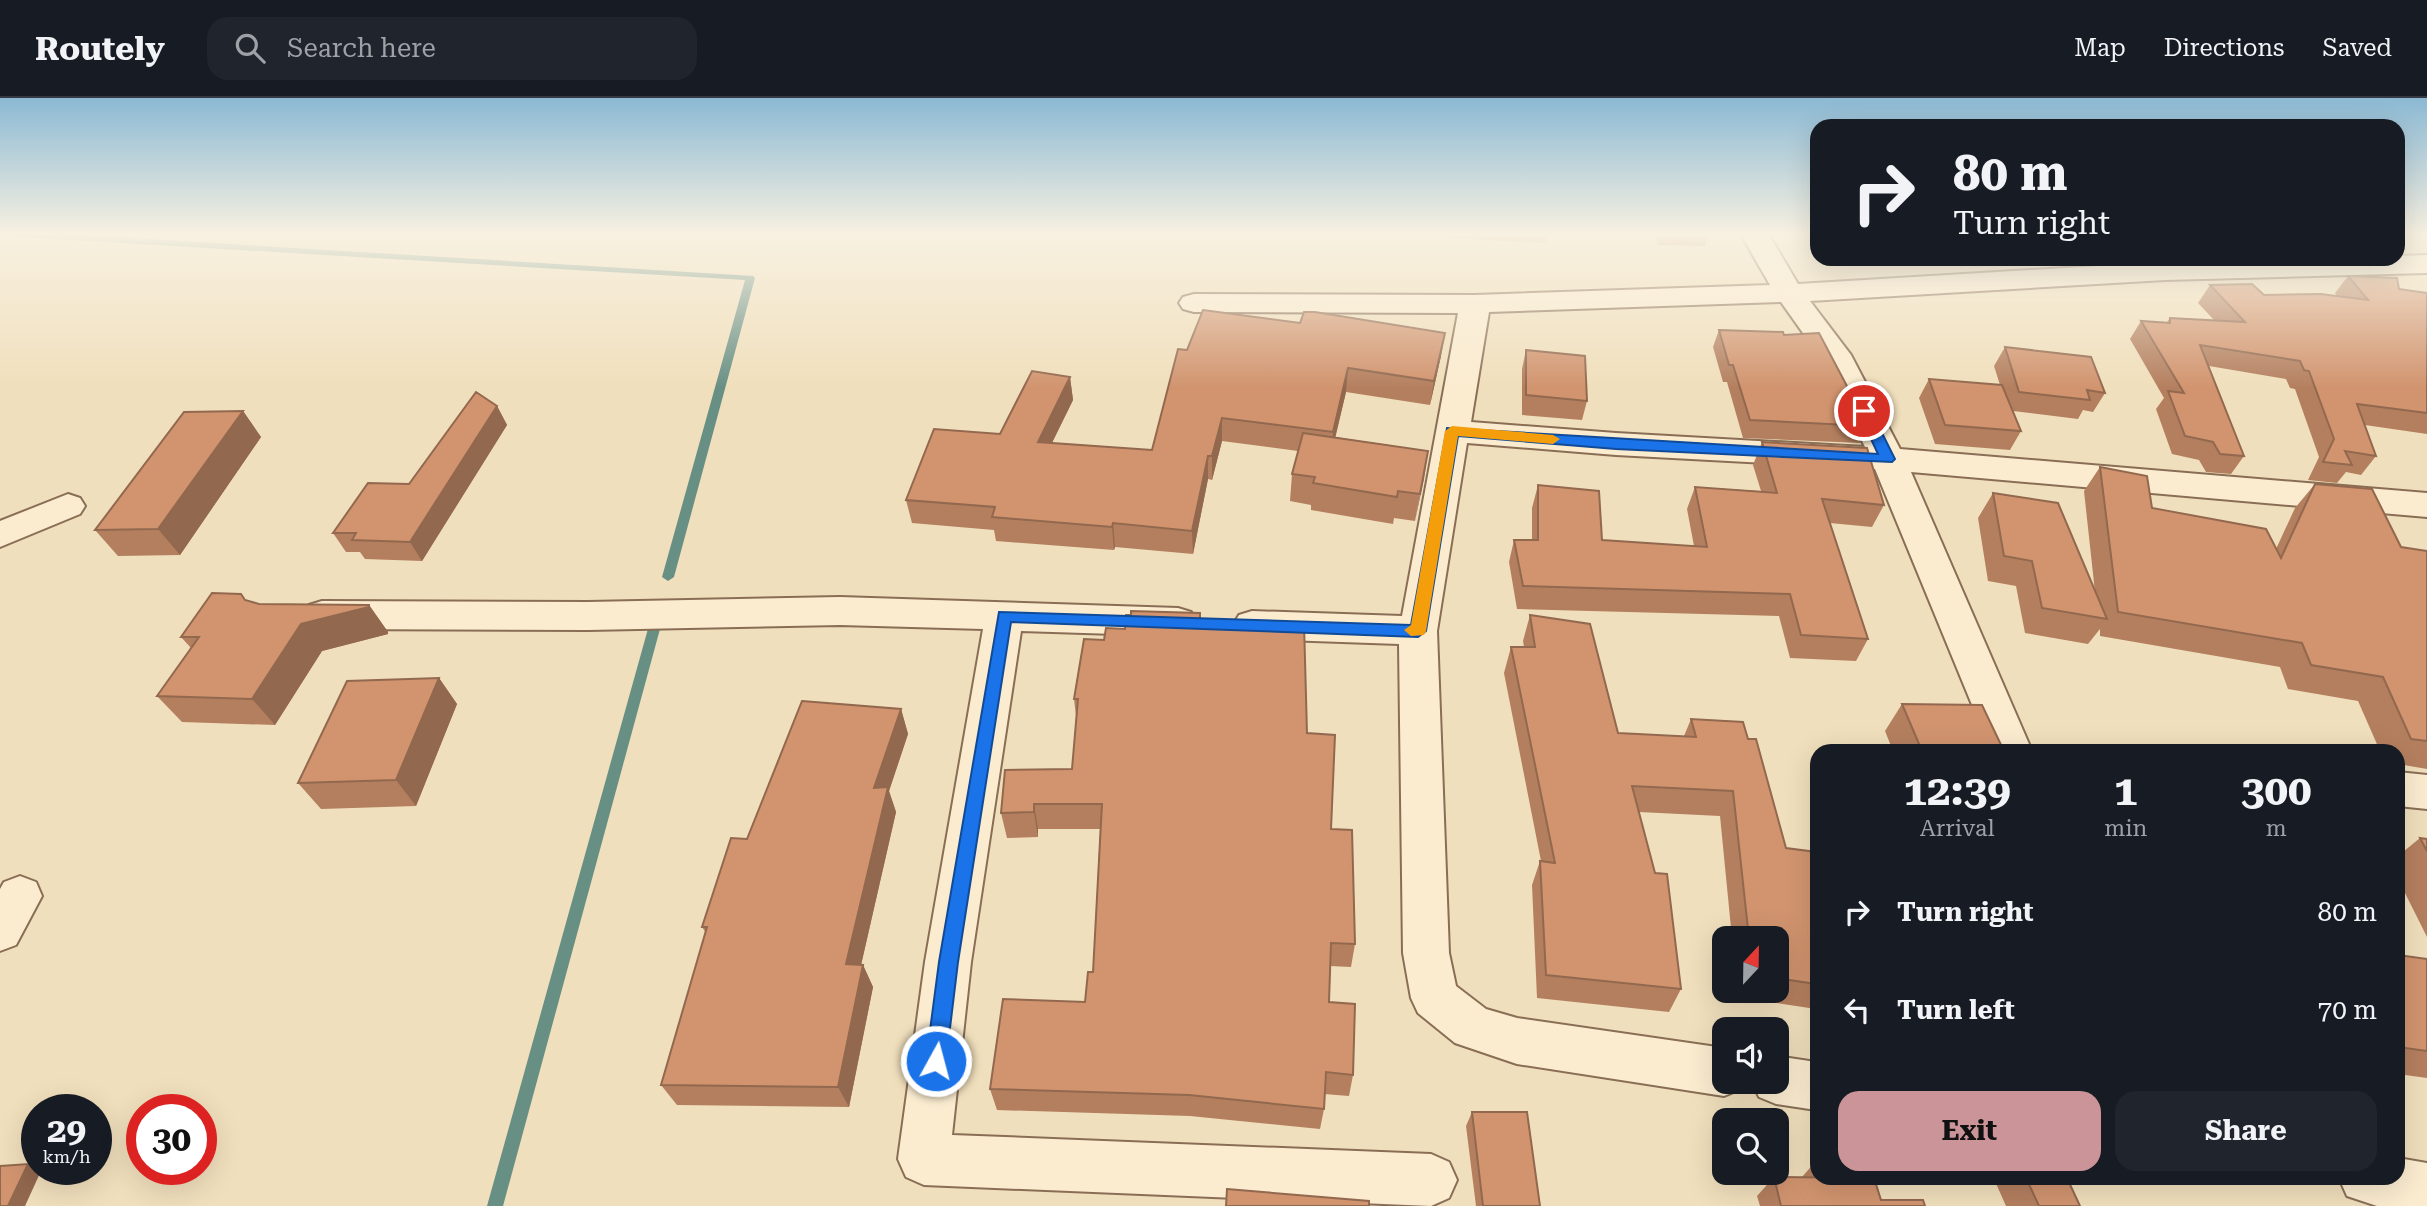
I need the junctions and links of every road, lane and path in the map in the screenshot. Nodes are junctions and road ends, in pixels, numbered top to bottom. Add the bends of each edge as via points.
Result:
1 (1784, 285) edge
2 (1899, 285) edge
3 (1789, 293) junction
4 (1194, 303) dead end
5 (1475, 304) junction
6 (1452, 431) junction
7 (1888, 459) junction
8 (2427, 505) edge
9 (68, 506) dead end
10 (0, 535) edge
11 (281, 615) edge
12 (1004, 616) junction
13 (1418, 631) junction
14 (2009, 744) edge
15 (2405, 790) edge
16 (2427, 792) edge
17 (1712, 1070) edge
18 (1789, 1082) edge
19 (1810, 1085) edge
20 (1431, 1180) dead end
21 (2404, 1185) edge
22 (2427, 1189) edge

1 - 3 street
2 - 3 street
3 - 5 street
3 - 7 street via 1835,355
4 - 5 street
5 - 6 street
6 - 7 street
6 - 13 street
7 - 8 street
7 - 14 street
9 - 10 street
11 - 12 street via 840,611
12 - 13 street
12 - 20 street via 948,962 924,1159
13 - 17 street via 1426,953 1436,998 1472,1027 1517,1041
15 - 16 street
18 - 19 street
21 - 22 street

